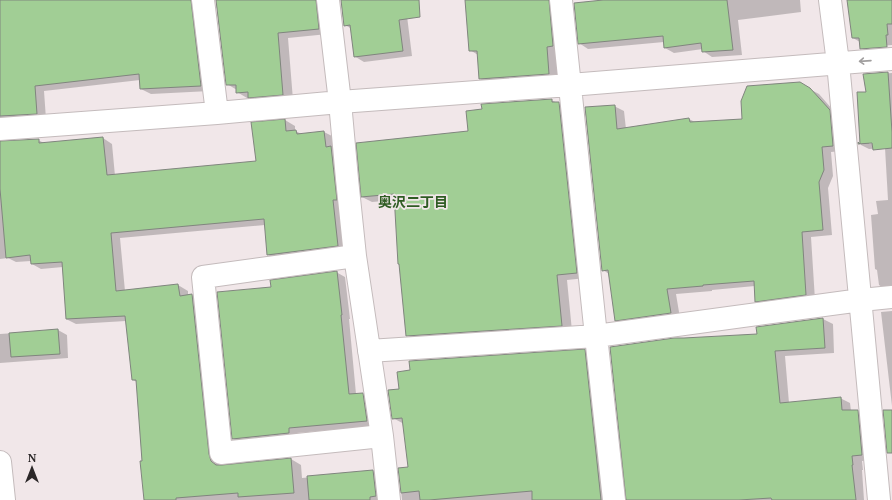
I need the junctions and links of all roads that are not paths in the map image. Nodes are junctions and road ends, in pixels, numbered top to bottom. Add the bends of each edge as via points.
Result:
1 (203, 0) edge
2 (328, 0) edge
3 (561, 0) edge
4 (830, 0) edge
5 (892, 59) edge
6 (838, 63) junction
7 (570, 85) junction
8 (340, 102) junction
9 (217, 113) junction
10 (0, 129) edge
11 (355, 256) junction
12 (892, 297) edge
13 (861, 300) junction
14 (596, 336) junction
15 (369, 351) junction
16 (382, 436) junction
17 (0, 462) edge
18 (4, 500) edge
19 (389, 500) edge
20 (614, 500) edge
21 (879, 500) edge

1 - 9 street
2 - 8 street
3 - 7 street
4 - 6 street
5 -> 6 street
6 - 7 street
6 - 13 street
7 - 8 street
7 - 14 street
8 - 9 street
8 - 11 street
9 - 10 street
11 - 15 street
11 - 16 street via 203,277 221,453
12 - 13 street
13 - 14 street
13 - 21 street
14 - 15 street
14 - 20 street
15 - 16 street
16 - 19 street
17 - 18 street

